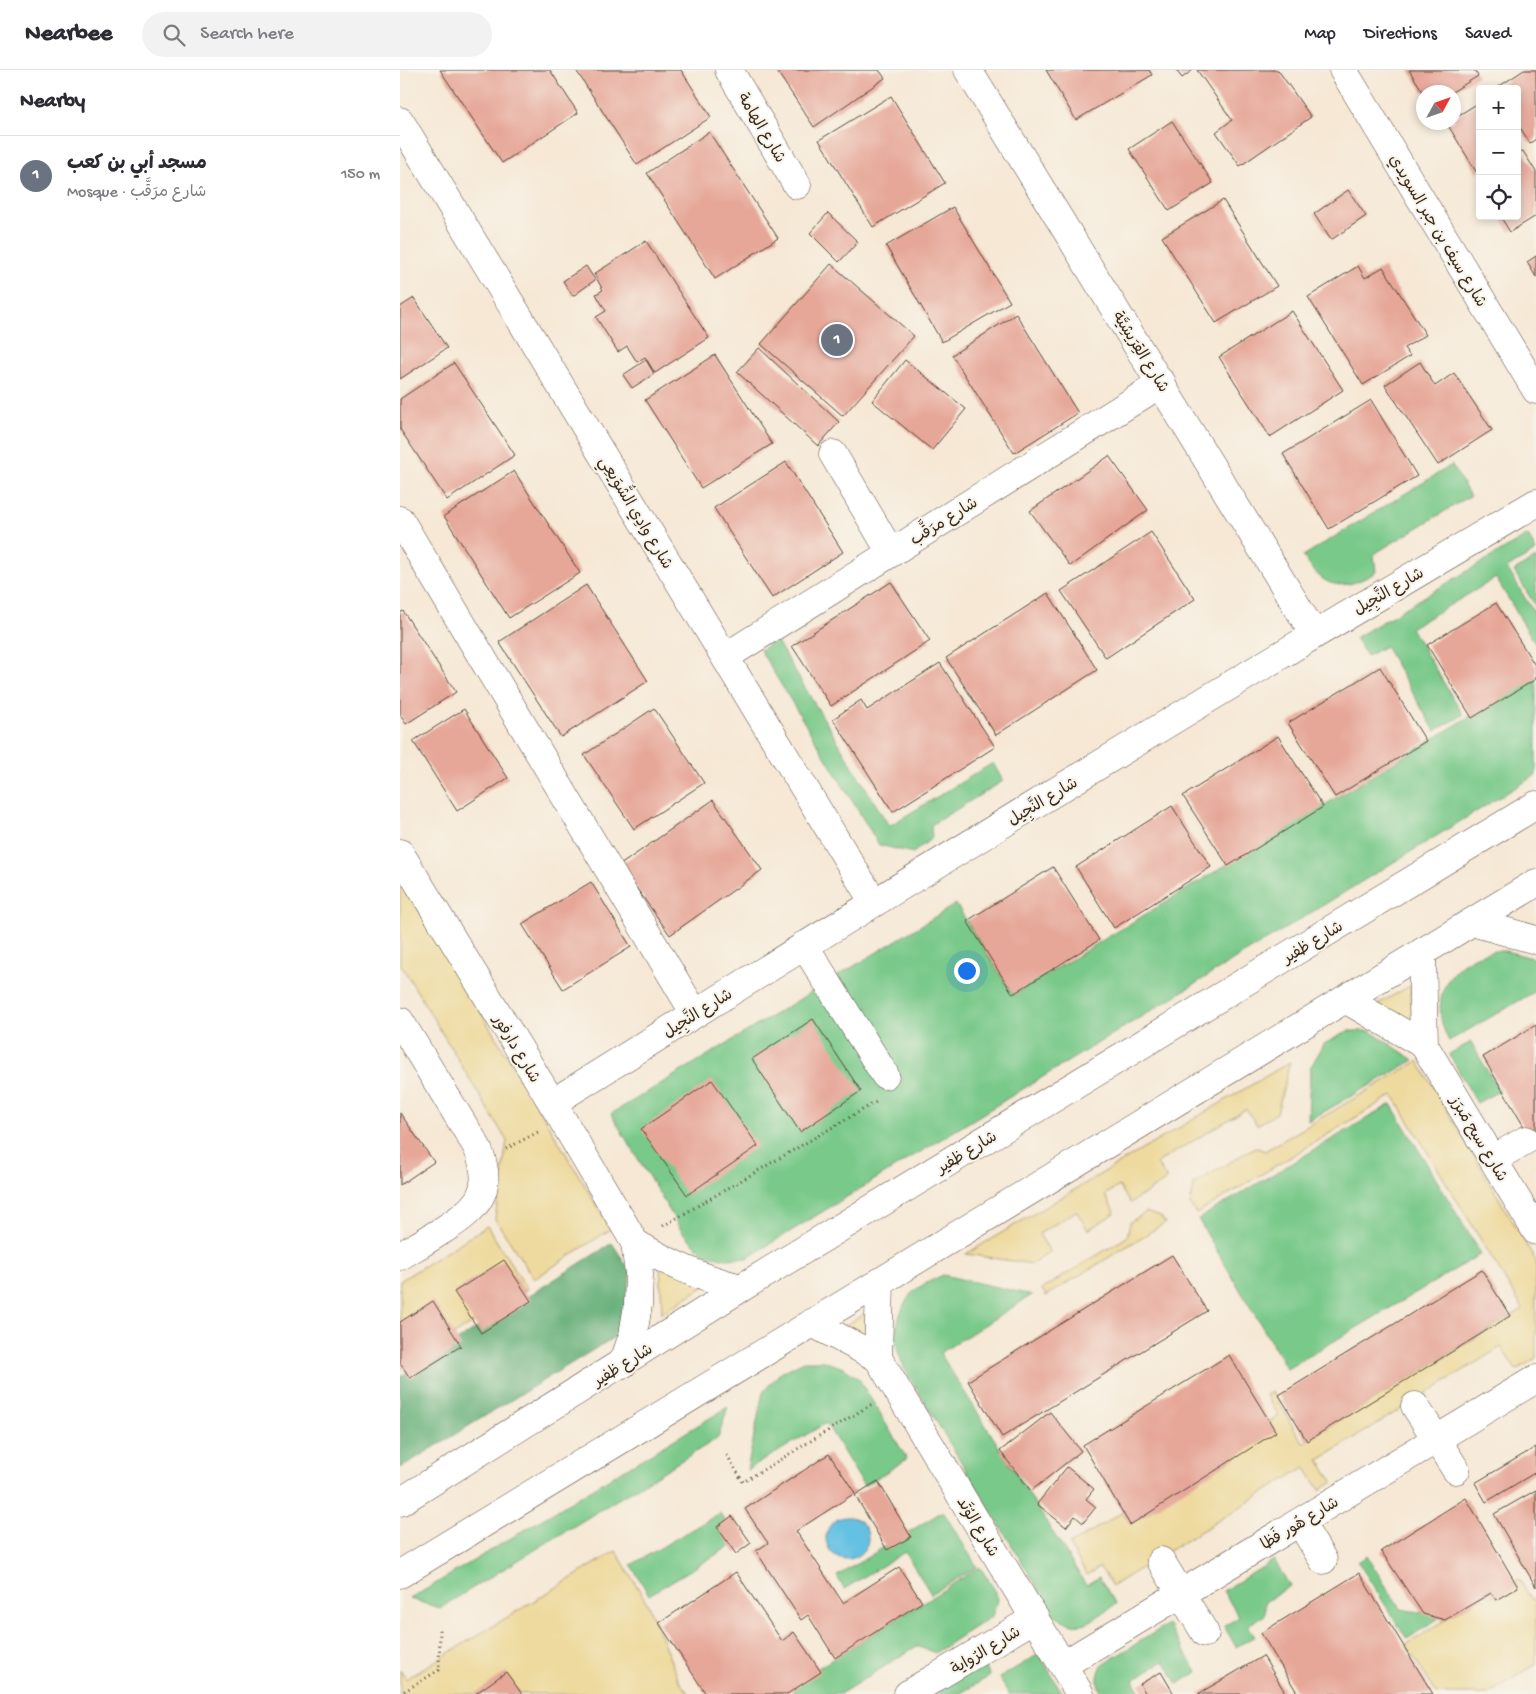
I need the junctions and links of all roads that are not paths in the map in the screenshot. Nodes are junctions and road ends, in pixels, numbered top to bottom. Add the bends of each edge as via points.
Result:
1 (729, 70) edge
2 (968, 70) edge
3 (1343, 70) edge
4 (400, 121) edge
5 (796, 184) dead end
6 (1162, 383) junction
7 (1536, 390) edge
8 (833, 454) dead end
9 (1536, 503) edge
10 (400, 520) edge
11 (891, 553) junction
12 (1314, 634) junction
13 (725, 657) junction
14 (1536, 805) edge
15 (400, 853) edge
16 (1536, 883) edge
17 (874, 903) junction
18 (1472, 922) junction
19 (1536, 940) edge
20 (804, 945) junction
21 (1422, 952) junction
22 (1345, 998) junction
23 (695, 1014) junction
24 (400, 1021) edge
25 (1424, 1045) junction
26 (885, 1075) road end
27 (557, 1111) junction
28 (1526, 1140) dead end
29 (1492, 1159) junction
30 (1536, 1231) edge
31 (635, 1243) junction
32 (400, 1256) edge
33 (880, 1282) junction
34 (741, 1288) junction
35 (812, 1323) junction
36 (878, 1358) junction
37 (623, 1364) junction
38 (1536, 1379) edge
39 (1415, 1406) dead end
40 (1436, 1440) junction
41 (1456, 1470) dead end
42 (400, 1502) edge
43 (1300, 1522) junction
44 (1323, 1560) dead end
45 (1161, 1561) dead end
46 (400, 1574) edge
47 (1181, 1593) junction
48 (1035, 1618) junction
49 (1205, 1633) dead end
50 (1063, 1665) junction
51 (908, 1694) edge
52 (1080, 1694) edge

1 - 5 street, شارع الهامة
2 - 6 street, شارع القِرَيشِيَّة
3 - 7 street, شارع سيف بن جبر السويدي
4 - 13 street, شارع وادِي الشُّوَيعِي
6 - 11 street, شارع مرَقَّب
6 - 12 street, شارع القِرَيشِيَّة
8 - 11 street
9 - 12 street, شارع النَّجِيل
10 - 23 street
11 - 13 street, شارع مرَقَّب
12 - 17 street, شارع النَّجِيل
13 - 17 street, شارع وادِي الشُّوَيعِي
14 - 34 street, شارع ظفير
15 - 27 street, شارع دارفور
16 - 18 street
17 - 20 street, شارع النَّجِيل
18 - 19 street
18 - 21 street
20 - 23 street, شارع النَّجِيل
20 - 26 street
21 - 22 street
21 - 25 street, شارع سيح مَبرَز
22 - 25 street, شارع سيح مَبرَز
22 - 33 street
23 - 27 street, شارع النَّجِيل
24 - 32 street via 477,1148 485,1176 483,1190 468,1213
25 - 29 street, شارع سيح مَبرَز
27 - 31 street, شارع دارفور
28 - 29 street
29 - 30 street, شارع سيح مَبرَز
31 - 34 street, شارع دارفور via 686,1271
31 - 37 street, شارع دارفور via 638,1304
33 - 35 street
33 - 36 street
34 - 37 street, شارع ظفير
35 - 36 street
35 - 46 street
36 - 48 street, شارع الوُتَد
37 - 42 street, شارع ظفير
38 - 40 street, شارع هُور فَظا
39 - 40 street
40 - 41 street
40 - 43 street, شارع هُور فَظا
43 - 44 street
43 - 47 street, شارع هُور فَظا
45 - 47 street
47 - 49 street
47 - 50 street, شارع هُور فَظا
48 - 50 street, شارع الوُتَد
48 - 51 street, شارع الرُواية
50 - 52 street, شارع الوُتَد

